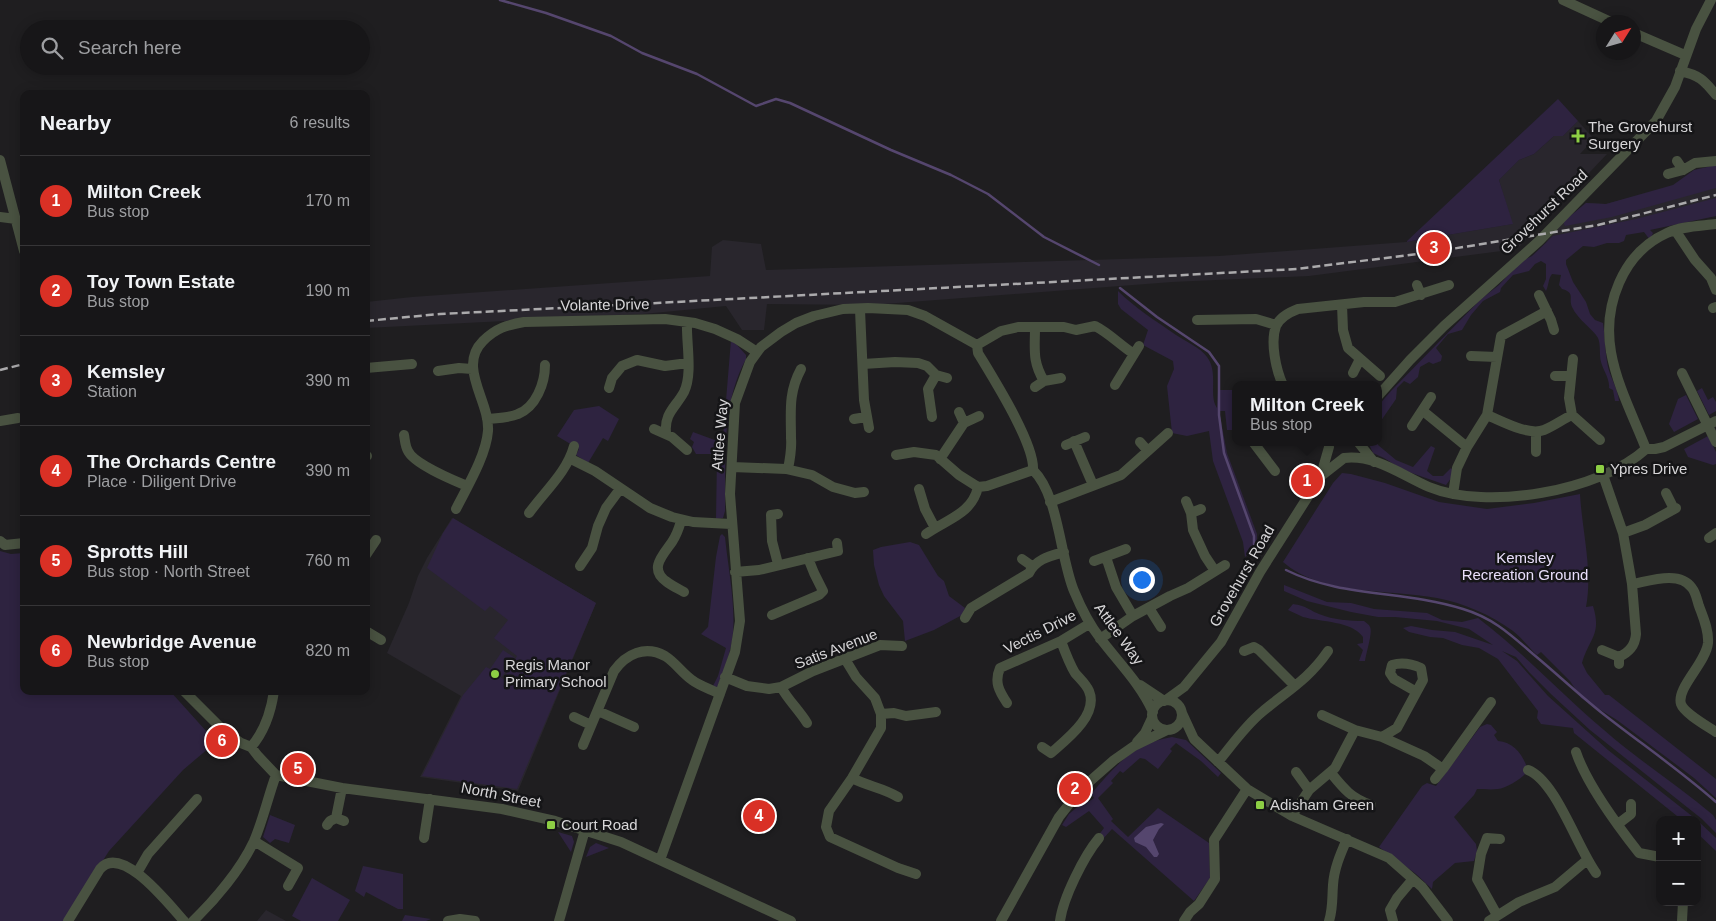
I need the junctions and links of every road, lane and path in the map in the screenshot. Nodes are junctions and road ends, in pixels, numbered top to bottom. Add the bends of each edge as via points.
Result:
1 (1563, 0) edge
2 (1711, 0) edge
3 (1596, 15) edge
4 (1641, 36) edge
5 (1686, 55) junction
6 (1680, 70) junction
7 (1716, 95) edge
8 (0, 160) edge
9 (1716, 161) edge
10 (1668, 174) dead end
11 (0, 217) edge
12 (16, 219) junction
13 (1716, 224) edge
14 (1675, 230) junction
15 (20, 235) edge
16 (1450, 285) dead end
17 (1716, 290) edge
18 (1539, 295) dead end
19 (1342, 305) junction
20 (860, 310) junction
21 (1547, 311) junction
22 (1196, 320) dead end
23 (1213, 321) junction
24 (687, 322) junction
25 (1276, 325) junction
26 (1035, 327) junction
27 (1554, 330) dead end
28 (1214, 332) dead end
29 (977, 345) junction
30 (757, 352) junction
31 (1471, 356) dead end
32 (1497, 358) junction
33 (1360, 359) junction
34 (1573, 360) dead end
35 (688, 363) junction
36 (412, 364) dead end
37 (863, 364) junction
38 (544, 365) dead end
39 (370, 368) edge
40 (800, 369) dead end
41 (472, 370) junction
42 (438, 371) dead end
43 (1353, 373) dead end
44 (1682, 373) dead end
45 (936, 375) junction
46 (1380, 376) dead end
47 (1555, 376) dead end
48 (1571, 376) junction
49 (946, 378) dead end
50 (1061, 378) dead end
51 (1281, 381) edge
52 (1115, 385) dead end
53 (609, 388) dead end
54 (1382, 392) edge
55 (1431, 397) dead end
56 (1423, 411) junction
57 (959, 412) dead end
58 (1488, 415) junction
59 (1572, 415) junction
60 (979, 416) dead end
61 (866, 417) junction
62 (932, 417) dead end
63 (18, 418) dead end
64 (487, 419) junction
65 (854, 419) dead end
66 (0, 422) edge
67 (1712, 423) edge
68 (964, 424) junction
69 (1412, 426) dead end
70 (869, 428) dead end
71 (654, 429) dead end
72 (1536, 432) junction
73 (666, 433) junction
74 (1168, 433) dead end
75 (404, 435) dead end
76 (1085, 437) dead end
77 (1600, 440) dead end
78 (1140, 442) dead end
79 (1716, 442) edge
80 (574, 446) dead end
81 (1256, 446) edge
82 (1328, 446) edge
83 (1329, 446) edge
84 (1356, 446) edge
85 (1361, 446) edge
86 (1467, 447) junction
87 (1646, 449) junction
88 (687, 450) dead end
89 (1148, 451) junction
90 (1536, 452) dead end
91 (896, 455) dead end
92 (1345, 457) junction
93 (571, 458) junction
94 (940, 459) junction
95 (1375, 462) junction
96 (732, 467) junction
97 (788, 470) junction
98 (1033, 470) junction
99 (1276, 471) dead end
100 (1603, 475) junction
101 (1321, 476) junction
102 (1093, 485) junction
103 (467, 486) junction
104 (978, 487) junction
105 (620, 489) junction
106 (919, 489) dead end
107 (864, 492) dead end
108 (1666, 493) dead end
109 (1453, 494) junction
110 (1186, 501) dead end
111 (1050, 502) junction
112 (456, 509) dead end
113 (530, 513) dead end
114 (778, 514) dead end
115 (681, 520) junction
116 (731, 524) junction
117 (935, 528) junction
118 (1623, 533) junction
119 (926, 534) dead end
120 (376, 540) dead end
121 (0, 541) edge
122 (20, 543) edge
123 (837, 543) dead end
124 (370, 549) edge
125 (1126, 549) dead end
126 (1064, 552) junction
127 (1106, 557) junction
128 (808, 558) junction
129 (1022, 559) dead end
130 (1094, 562) dead end
131 (778, 564) junction
132 (1225, 565) dead end
133 (580, 566) dead end
134 (1032, 566) junction
135 (1215, 571) junction
136 (735, 572) junction
137 (1632, 584) junction
138 (684, 592) dead end
139 (1149, 608) junction
140 (772, 615) dead end
141 (1133, 616) junction
142 (965, 618) dead end
143 (1089, 624) junction
144 (1161, 627) dead end
145 (370, 633) edge
146 (1100, 639) junction
147 (381, 640) dead end
148 (1061, 641) junction
149 (902, 646) dead end
150 (1602, 650) dead end
151 (1244, 651) dead end
152 (1328, 652) dead end
153 (845, 659) junction
154 (726, 677) junction
155 (1136, 682) junction
156 (1295, 686) junction
157 (781, 687) junction
158 (1010, 687) dead end
159 (1184, 687) junction
160 (1415, 692) dead end
161 (1001, 693) junction
162 (720, 694) junction
163 (188, 695) edge
164 (273, 695) edge
165 (1165, 700) junction
166 (1491, 702) dead end
167 (1006, 703) dead end
168 (598, 711) junction
169 (1181, 711) junction
170 (936, 712) dead end
171 (881, 714) junction
172 (1153, 715) junction
173 (1322, 715) dead end
174 (574, 717) dead end
175 (807, 723) dead end
176 (591, 725) junction
177 (634, 727) dead end
178 (1169, 730) junction
179 (1355, 730) junction
180 (1716, 732) edge
181 (1382, 737) junction
182 (1194, 739) junction
183 (583, 745) dead end
184 (251, 746) junction
185 (1134, 746) junction
186 (1042, 747) dead end
187 (1576, 752) dead end
188 (1218, 762) junction
189 (1443, 769) junction
190 (1528, 770) dead end
191 (1296, 772) dead end
192 (1331, 773) junction
193 (276, 775) junction
194 (852, 778) junction
195 (1435, 778) dead end
196 (342, 788) junction
197 (1247, 789) junction
198 (1309, 790) junction
199 (898, 797) dead end
200 (196, 799) dead end
201 (430, 799) junction
202 (1631, 804) dead end
203 (1371, 805) dead end
204 (1292, 816) junction
205 (1618, 824) junction
206 (327, 825) dead end
207 (585, 830) junction
208 (424, 838) dead end
209 (1099, 838) dead end
210 (1500, 839) dead end
211 (1347, 840) junction
212 (254, 841) junction
213 (1656, 856) edge
214 (660, 860) junction
215 (1587, 860) junction
216 (137, 873) junction
217 (1596, 873) dead end
218 (916, 874) dead end
219 (1413, 878) junction
220 (288, 886) dead end
221 (1683, 906) edge
222 (1493, 918) edge
223 (68, 921) edge
224 (184, 921) edge
225 (193, 921) edge
226 (448, 921) edge
227 (475, 921) edge
228 (559, 921) edge
229 (791, 921) edge
230 (1001, 921) edge
231 (1060, 921) edge
232 (1184, 921) edge
233 (1329, 921) edge
234 (1392, 921) edge
235 (1448, 921) edge
236 (1682, 921) edge

1 - 3 street
2 - 5 street, Grovehurst Road
4 - 5 street
5 - 6 street, Grovehurst Road
6 - 7 street via 1703,79
6 - 54 street, Grovehurst Road via 1675,87 1656,121 1565,215 1444,326
8 - 12 street
9 - 10 street via 1680,165
11 - 12 street
12 - 15 street
13 - 14 street
14 - 17 street via 1711,278
14 - 87 street via 1653,242 1629,266 1615,291 1609,320 1610,346 1617,376
16 - 19 street via 1419,290 1395,302
18 - 21 street
19 - 25 street via 1298,309 1284,316
19 - 33 street via 1345,341
20 - 29 street, Attlee Way via 908,310 936,320
20 - 30 street, Attlee Way via 843,309 796,323
20 - 37 street
21 - 27 street
21 - 32 street via 1501,336
22 - 23 street
23 - 25 street via 1256,319
23 - 28 street
24 - 30 street, Volante Drive via 714,329
24 - 35 street
24 - 41 street, Volante Drive via 665,319 577,320 505,326 479,345 473,356
25 - 51 street via 1275,364
26 - 29 street via 1001,331
26 - 50 street via 1034,356 1039,384
26 - 52 street via 1076,330 1094,326 1117,343 1137,350
29 - 98 street, Attlee Way via 978,353 1031,451
30 - 96 street, Attlee Way via 745,372 735,403
31 - 32 street
32 - 58 street
33 - 43 street
33 - 46 street
34 - 48 street
35 - 53 street via 665,366 637,360 622,366 612,378
35 - 73 street via 688,395 675,403 665,424
36 - 39 street
37 - 45 street via 918,363
37 - 61 street
38 - 64 street via 545,377 528,408 518,415
40 - 97 street via 790,380 792,439
41 - 42 street
41 - 64 street
44 - 67 street
45 - 49 street
45 - 62 street via 928,389
47 - 48 street
48 - 59 street via 1569,398
55 - 56 street
56 - 69 street
56 - 86 street
57 - 68 street
58 - 72 street
58 - 86 street
59 - 72 street
59 - 77 street
60 - 68 street
61 - 65 street
61 - 70 street
63 - 66 street
64 - 103 street via 485,446
67 - 79 street
67 - 87 street via 1664,447
68 - 94 street
71 - 73 street
72 - 90 street
73 - 88 street
74 - 89 street
75 - 103 street via 412,457
76 - 102 street via 1070,443
78 - 89 street
80 - 93 street
81 - 99 street
82 - 101 street, Grovehurst Road
83 - 92 street via 1335,456
84 - 92 street, Grovehurst Road via 1355,451
85 - 95 street
86 - 109 street via 1458,468
87 - 100 street via 1631,462
89 - 102 street via 1121,475
91 - 94 street via 930,453
92 - 95 street
92 - 101 street, Grovehurst Road
93 - 105 street
93 - 113 street
94 - 104 street
95 - 109 street via 1430,488
96 - 97 street
96 - 116 street, Attlee Way
97 - 107 street via 812,475 833,487
98 - 104 street
98 - 111 street, Attlee Way via 1044,482
100 - 109 street via 1536,495 1479,498
100 - 118 street
101 - 159 street, Grovehurst Road via 1260,572 1221,642
102 - 111 street
103 - 112 street
104 - 117 street via 964,512
105 - 115 street via 650,508
105 - 133 street via 606,508 592,548
106 - 117 street
108 - 118 street via 1675,508
110 - 135 street via 1196,511 1193,530
111 - 126 street, Attlee Way
114 - 131 street via 771,515 772,541
115 - 116 street
115 - 138 street via 678,531 657,565 665,581
116 - 136 street, Attlee Way
117 - 119 street
118 - 137 street
120 - 124 street
121 - 122 street via 5,545
123 - 128 street via 838,551
125 - 127 street
126 - 134 street via 1048,556
126 - 143 street, Attlee Way via 1073,589
127 - 130 street
127 - 141 street via 1116,587
128 - 131 street
128 - 140 street via 823,590 820,595
129 - 134 street
131 - 136 street
132 - 135 street
134 - 142 street via 1018,582 971,608
135 - 139 street
136 - 154 street, Attlee Way via 740,621 735,652
137 - 150 street via 1635,640 1619,661
137 - 180 street via 1672,578 1688,582 1694,590 1708,640 1702,661 1682,691 1680,701 1684,709
139 - 141 street
139 - 144 street
141 - 146 street
143 - 146 street, Attlee Way
143 - 148 street, Vectis Drive
145 - 147 street
146 - 155 street, Attlee Way
148 - 161 street, Vectis Drive via 1000,668 997,685
148 - 186 street via 1068,660 1088,689 1091,705 1075,733 1054,756
149 - 153 street, Satis Avenue via 880,644
151 - 156 street via 1254,647 1259,650
152 - 156 street
153 - 157 street, Satis Avenue
153 - 171 street via 875,698
154 - 157 street, Satis Avenue via 756,688
154 - 162 street, Attlee Way
155 - 165 street, Attlee Way
155 - 172 street, Attlee Way
156 - 188 street via 1262,712
157 - 175 street, Satis Avenue
158 - 161 street
159 - 165 street, Grovehurst Road
159 - 169 street
160 - 181 street via 1397,728
161 - 167 street, Vectis Drive
162 - 168 street via 693,680 666,656 639,651 621,661 614,670
162 - 214 street, Attlee Way
163 - 184 street via 223,730
164 - 184 street via 265,724
165 - 169 street via 1174,702
165 - 172 street via 1156,705
166 - 189 street
168 - 176 street
168 - 177 street
169 - 178 street via 1179,725
169 - 182 street
170 - 171 street via 906,716
171 - 194 street via 881,728
172 - 178 street via 1157,726
172 - 185 street via 1145,733
173 - 179 street
174 - 176 street
176 - 183 street
178 - 182 street
178 - 185 street
179 - 181 street
179 - 192 street
181 - 189 street via 1424,756
182 - 188 street
184 - 193 street
185 - 230 street via 1096,776 1068,805
187 - 205 street via 1589,782
188 - 197 street
189 - 195 street
190 - 215 street via 1541,778 1566,816
191 - 198 street
192 - 198 street
192 - 203 street via 1356,800
193 - 196 street, North Street
193 - 212 street
194 - 199 street
194 - 218 street via 829,811 826,827 830,838
196 - 201 street, North Street
196 - 206 street via 340,819 330,820
197 - 204 street
197 - 232 street via 1214,840 1215,878 1200,904
198 - 204 street
200 - 216 street via 148,854
201 - 207 street, North Street via 509,810
201 - 208 street
202 - 205 street via 1631,814
204 - 211 street
205 - 213 street via 1639,853
207 - 214 street, North Street
207 - 228 street
209 - 231 street via 1081,866
210 - 222 street via 1487,838 1477,879
211 - 219 street via 1389,858
211 - 233 street via 1337,862
212 - 220 street via 298,868
212 - 225 street via 219,894
214 - 229 street, North Street
215 - 217 street
215 - 222 street via 1555,887 1519,902
216 - 223 street via 116,863 102,866
216 - 224 street
219 - 234 street via 1390,910
219 - 235 street
221 - 236 street
226 - 227 street

